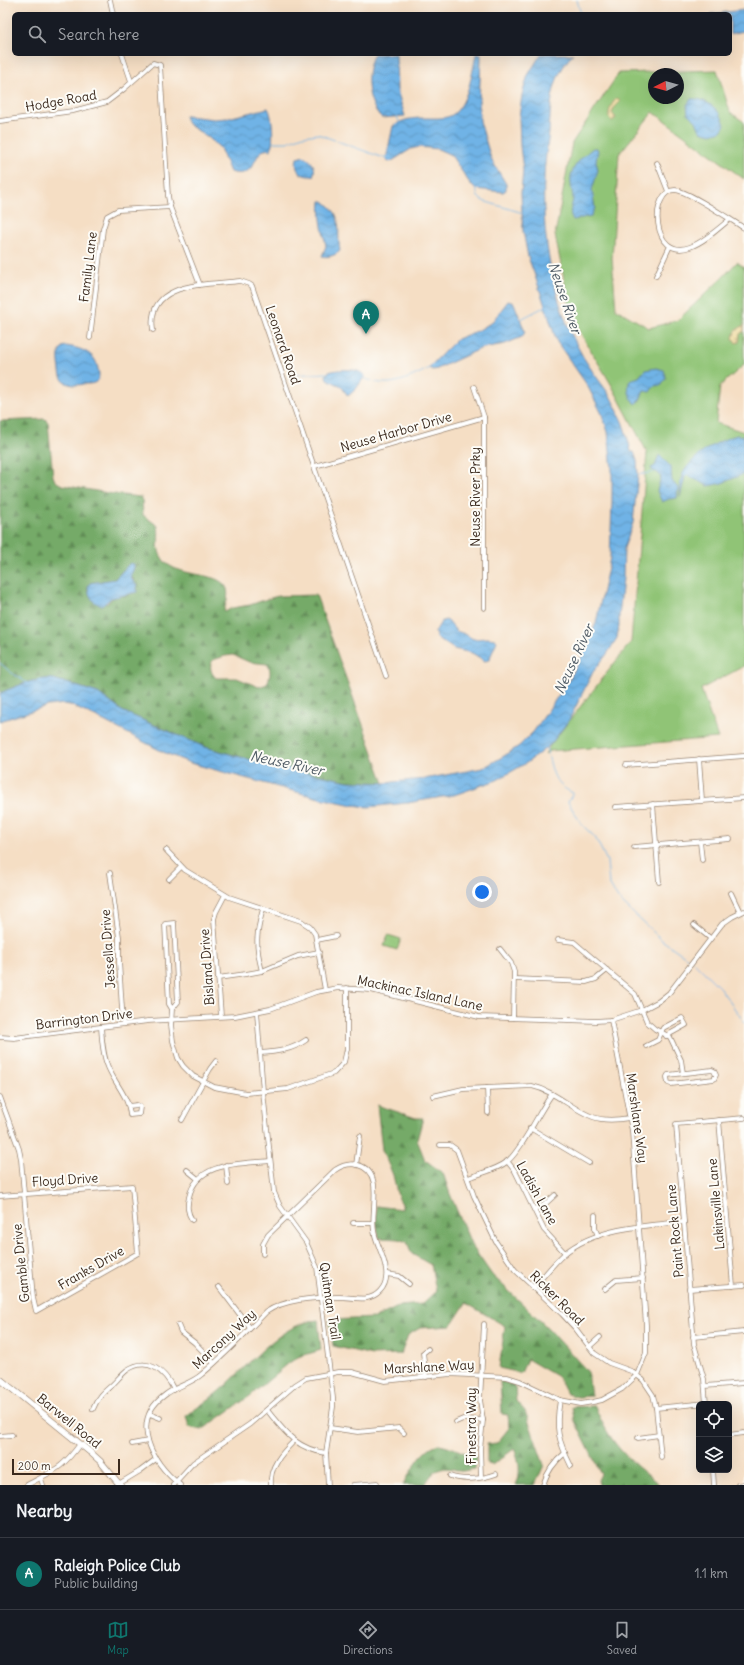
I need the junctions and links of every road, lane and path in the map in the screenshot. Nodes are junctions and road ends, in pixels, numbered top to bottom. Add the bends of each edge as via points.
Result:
1 (110, 0) edge
2 (113, 12) edge
3 (123, 56) edge
4 (132, 81) junction
5 (0, 121) edge
6 (657, 163) dead end
7 (668, 192) junction
8 (170, 207) junction
9 (730, 219) junction
10 (744, 228) edge
11 (670, 246) junction
12 (656, 276) dead end
13 (200, 285) junction
14 (153, 330) dead end
15 (90, 338) dead end
16 (474, 388) dead end
17 (484, 417) junction
18 (315, 466) junction
19 (484, 608) dead end
20 (386, 676) dead end
21 (744, 756) edge
22 (699, 759) junction
23 (626, 765) dead end
24 (744, 798) edge
25 (702, 800) junction
26 (653, 804) junction
27 (615, 807) dead end
28 (730, 839) dead end
29 (700, 842) junction
30 (656, 845) junction
31 (634, 847) dead end
32 (166, 850) dead end
33 (702, 860) dead end
34 (181, 867) junction
35 (110, 873) dead end
36 (169, 879) dead end
37 (659, 882) dead end
38 (731, 893) dead end
39 (225, 895) junction
40 (263, 908) junction
41 (742, 911) edge
42 (694, 925) dead end
43 (336, 936) dead end
44 (710, 938) junction
45 (317, 940) junction
46 (558, 940) dead end
47 (500, 949) dead end
48 (319, 952) junction
49 (607, 970) junction
50 (262, 971) junction
51 (218, 978) junction
52 (515, 979) junction
53 (347, 988) junction
54 (325, 990) junction
55 (172, 1009) junction
56 (642, 1010) junction
57 (257, 1012) junction
58 (220, 1016) junction
59 (513, 1018) junction
60 (172, 1019) junction
61 (611, 1020) junction
62 (123, 1024) junction
63 (101, 1027) junction
64 (661, 1033) junction
65 (666, 1036) junction
66 (0, 1037) edge
67 (306, 1040) dead end
68 (646, 1046) dead end
69 (260, 1054) junction
70 (216, 1062) dead end
71 (683, 1073) junction
72 (203, 1082) junction
73 (487, 1088) junction
74 (263, 1092) junction
75 (552, 1094) junction
76 (0, 1096) edge
77 (433, 1096) dead end
78 (130, 1106) junction
79 (488, 1112) dead end
80 (629, 1118) junction
81 (744, 1118) edge
82 (182, 1120) dead end
83 (719, 1120) junction
84 (530, 1128) junction
85 (360, 1136) dead end
86 (440, 1145) dead end
87 (270, 1161) junction
88 (507, 1161) junction
89 (589, 1164) dead end
90 (226, 1165) junction
91 (356, 1165) junction
92 (187, 1170) dead end
93 (468, 1178) junction
94 (198, 1179) junction
95 (228, 1184) dead end
96 (132, 1186) joint
97 (24, 1193) junction
98 (555, 1195) dead end
99 (0, 1196) edge
100 (534, 1210) junction
101 (595, 1215) dead end
102 (288, 1216) junction
103 (192, 1220) dead end
104 (684, 1222) junction
105 (353, 1223) dead end
106 (373, 1223) junction
107 (638, 1226) junction
108 (598, 1236) junction
109 (565, 1253) junction
110 (263, 1254) dead end
111 (387, 1274) junction
112 (643, 1278) junction
113 (409, 1284) dead end
114 (744, 1285) edge
115 (733, 1286) junction
116 (219, 1287) dead end
117 (533, 1288) junction
118 (605, 1289) dead end
119 (689, 1289) junction
120 (322, 1298) junction
121 (36, 1311) joint
122 (484, 1324) dead end
123 (178, 1326) dead end
124 (250, 1328) junction
125 (744, 1332) edge
126 (600, 1337) dead end
127 (693, 1337) junction
128 (589, 1347) junction
129 (428, 1349) dead end
130 (214, 1362) junction
131 (331, 1373) junction
132 (480, 1375) junction
133 (637, 1375) junction
134 (426, 1377) junction
135 (0, 1379) edge
136 (744, 1383) edge
137 (705, 1386) junction
138 (174, 1390) junction
139 (560, 1400) junction
140 (706, 1401) edge
141 (696, 1405) edge
142 (656, 1408) junction
143 (93, 1409) dead end
144 (267, 1410) junction
145 (150, 1414) junction
146 (160, 1418) dead end
147 (483, 1420) junction
148 (456, 1422) dead end
149 (330, 1428) junction
150 (404, 1433) dead end
151 (744, 1433) edge
152 (732, 1434) edge
153 (12, 1435) dead end
154 (659, 1435) junction
155 (0, 1436) edge
156 (638, 1438) dead end
157 (148, 1441) junction
158 (294, 1441) junction
159 (80, 1444) junction
160 (132, 1444) dead end
161 (326, 1453) junction
162 (565, 1453) junction
163 (661, 1457) dead end
164 (156, 1459) junction
165 (572, 1466) dead end
166 (713, 1473) edge
167 (496, 1474) dead end
168 (450, 1476) dead end
169 (481, 1477) junction
170 (41, 1479) junction
171 (174, 1483) edge
172 (377, 1483) dead end
173 (744, 1484) edge
174 (27, 1485) edge
175 (44, 1485) edge
176 (118, 1485) edge
177 (180, 1485) edge
178 (271, 1485) edge
179 (328, 1485) edge
180 (353, 1485) edge
181 (543, 1485) edge
182 (714, 1485) edge
183 (738, 1485) edge

1 - 2 street
3 - 4 street
4 - 5 street, Hodge Road via 107,102 94,106
4 - 8 street, Hodge Road via 153,63 160,65
6 - 7 street
7 - 9 street via 684,192
7 - 11 street via 661,201 658,223 662,238
8 - 13 street
8 - 15 street, Family Lane via 118,210 107,216 103,229
9 - 10 street
9 - 11 street via 691,247 680,249
11 - 12 street
13 - 14 street, Leonard Road via 179,289 161,300 151,320
13 - 18 street, Leonard Road via 240,281 252,286
16 - 17 street, Neuse River Prky
17 - 18 street, Neuse Harbor Drive
17 - 19 street, Neuse River Prky
18 - 20 street, Leonard Road
21 - 22 street
22 - 23 street
22 - 25 street
24 - 25 street
25 - 26 street
26 - 27 street
26 - 30 street
28 - 29 street
29 - 30 street
29 - 33 street
30 - 31 street
30 - 37 street
32 - 34 street
34 - 36 street
34 - 39 street
35 - 62 street, Jessella Drive via 118,924
38 - 41 street
39 - 40 street
39 - 51 street, Bisland Drive via 214,919
40 - 45 street via 306,924 313,930
40 - 50 street via 256,936
41 - 44 street, Mackinac Island Lane via 722,924
42 - 44 street
43 - 45 street
44 - 56 street, Mackinac Island Lane via 669,993 659,1002
45 - 48 street
46 - 49 street via 574,942
47 - 52 street via 511,963
48 - 50 street via 298,956
48 - 54 street
49 - 52 street via 599,978 589,981
49 - 56 street via 635,994
50 - 51 street
51 - 58 street, Bisland Drive
52 - 59 street
53 - 54 street, Mackinac Island Lane
53 - 59 street, Mackinac Island Lane via 371,990 471,1016
53 - 74 street via 347,1049 342,1066 329,1075 288,1089
54 - 57 street, Mackinac Island Lane
55 - 55 street via 178,1002 174,923 164,924 169,1004
55 - 60 street
56 - 61 street, Mackinac Island Lane
56 - 64 street via 647,1022
57 - 58 street, Mackinac Island Lane
57 - 69 street, Quitman Trail
58 - 60 street, Mackinac Island Lane
59 - 61 street, Mackinac Island Lane
60 - 62 street, Barrington Drive
60 - 72 street via 173,1041 178,1058 189,1072
61 - 80 street, Marshlane Way
62 - 63 street, Barrington Drive
63 - 66 street, Barrington Drive via 14,1038
63 - 78 street via 106,1062
64 - 65 street
64 - 65 street via 663,1028 682,1018 686,1025
64 - 68 street via 658,1040
65 - 71 street via 670,1037 682,1060
67 - 69 street via 284,1051
69 - 74 street, Quitman Trail
70 - 72 street
71 - 71 street via 712,1070 716,1077 668,1083 668,1075
72 - 74 street via 214,1087 246,1093
72 - 82 street
73 - 75 street via 532,1086
73 - 77 street via 463,1089
73 - 79 street
74 - 87 street, Quitman Trail
75 - 80 street via 594,1117 610,1120
75 - 84 street
76 - 97 street, Gamble Drive via 19,1149
78 - 78 street via 130,1115 139,1114 140,1107
80 - 107 street, Marshlane Way
81 - 83 street, Paint Rock Lane
83 - 104 street, Paint Rock Lane via 676,1124
83 - 115 street, Lakinsville Lane
84 - 88 street
84 - 89 street
85 - 91 street
86 - 93 street, Ricker Road via 450,1145 457,1150
87 - 90 street
87 - 102 street, Quitman Trail via 274,1192
88 - 93 street
88 - 100 street, Ladish Lane via 515,1171
90 - 94 street via 210,1170
90 - 95 street
91 - 102 street via 344,1165 335,1170
91 - 106 street via 369,1173 374,1184
92 - 94 street
93 - 117 street, Ricker Road via 506,1258
94 - 103 street via 190,1193 187,1206
96 - 97 street, Floyd Drive
96 - 121 street, Franks Drive via 138,1253
97 - 99 street, Floyd Drive
97 - 121 street, Gamble Drive
98 - 100 street
100 - 109 street, Ladish Lane via 544,1230
101 - 108 street
102 - 110 street via 268,1234 263,1244
102 - 120 street, Quitman Trail via 313,1255
104 - 107 street
104 - 119 street, Paint Rock Lane
105 - 106 street
106 - 111 street via 374,1235
107 - 108 street
107 - 112 street, Marshlane Way
108 - 109 street via 578,1244
109 - 117 street
111 - 113 street via 400,1276
111 - 120 street, Marcony Way via 383,1287 372,1298
112 - 118 street via 616,1280
112 - 133 street, Marshlane Way via 647,1343
114 - 115 street
115 - 119 street
116 - 124 street
117 - 128 street, Ricker Road via 571,1324
119 - 127 street, Paint Rock Lane
120 - 124 street, Marcony Way via 286,1303 273,1308
120 - 131 street, Quitman Trail
122 - 132 street, Finestra Way
123 - 130 street via 181,1332
124 - 130 street, Marcony Way
125 - 127 street
126 - 128 street
127 - 137 street, Paint Rock Lane
128 - 133 street, Ricker Road via 610,1363
129 - 134 street via 423,1353
130 - 138 street, Marcony Way via 196,1378
131 - 134 street, Marshlane Way via 352,1372 385,1381
131 - 144 street, Marshlane Way via 301,1380
131 - 149 street, Quitman Trail via 334,1402
132 - 134 street, Marshlane Way via 450,1374
132 - 139 street, Marshlane Way via 520,1381
132 - 147 street, Finestra Way
133 - 139 street, Marshlane Way via 622,1389 602,1400 581,1404
133 - 142 street, Ricker Road via 653,1395
135 - 159 street, Barwell Road
136 - 137 street
137 - 140 street, Paint Rock Lane
138 - 143 street via 168,1378 159,1369 144,1365 135,1367 126,1371 99,1397
138 - 145 street, Marcony Way via 159,1400
139 - 162 street via 557,1431
141 - 142 street
142 - 154 street, Ricker Road
144 - 158 street
144 - 171 street, Marshlane Way via 193,1463
145 - 146 street
145 - 157 street, Marcony Way
147 - 148 street via 463,1419
147 - 169 street, Finestra Way
149 - 150 street via 358,1432 399,1428
149 - 161 street, Quitman Trail
151 - 152 street
153 - 155 street
154 - 156 street
154 - 163 street, Ricker Road
157 - 160 street
157 - 164 street, Marcony Way
158 - 161 street via 306,1449
158 - 178 street via 275,1464
159 - 170 street via 66,1462
159 - 176 street, Barwell Road via 100,1460
161 - 179 street, Quitman Trail
162 - 165 street
162 - 181 street via 556,1460
164 - 171 street, Marcony Way
164 - 176 street
166 - 182 street
167 - 169 street
168 - 169 street via 458,1479
170 - 174 street
170 - 175 street
171 - 177 street, Marcony Way
172 - 180 street
173 - 183 street

